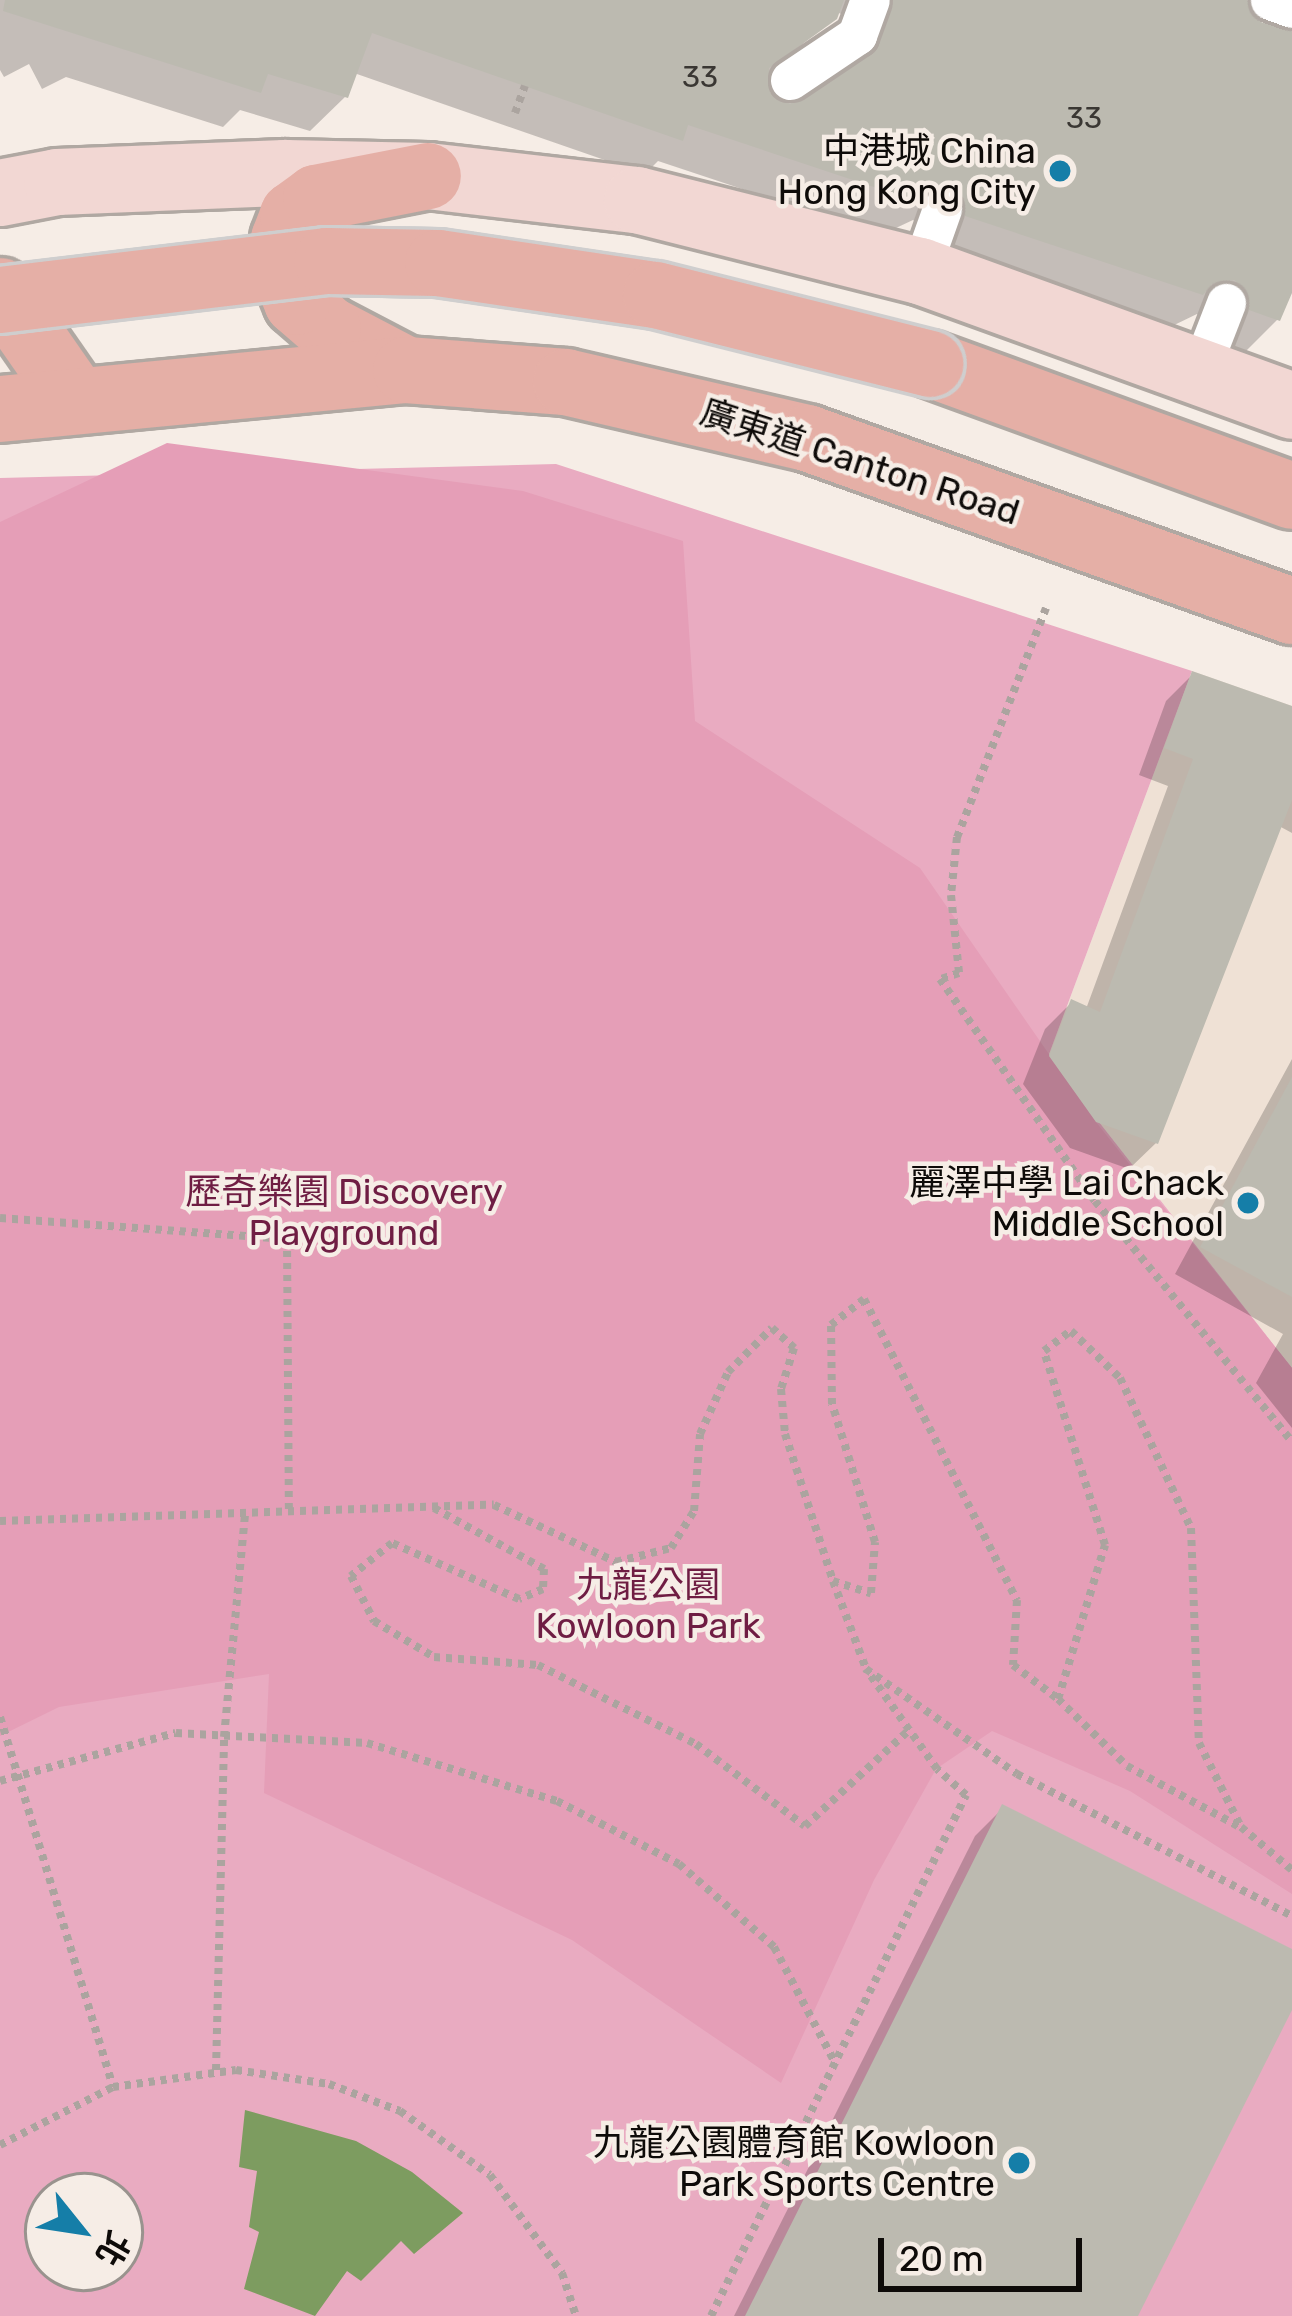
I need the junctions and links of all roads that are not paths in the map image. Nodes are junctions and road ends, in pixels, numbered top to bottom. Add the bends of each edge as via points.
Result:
1 (870, 0) edge
2 (1270, 0) edge
3 (1292, 8) edge
4 (790, 80) dead end
5 (428, 176) junction
6 (0, 194) edge
7 (943, 209) dead end
8 (920, 272) junction
9 (0, 296) edge
10 (1226, 303) dead end
11 (0, 345) edge
12 (406, 370) junction
13 (1200, 370) junction
14 (73, 396) junction
15 (1292, 406) edge
16 (0, 409) edge
17 (1292, 496) edge
18 (1292, 611) edge

1 - 4 lane via 857,35
2 - 3 lane
5 - 6 main road via 57,182
5 - 8 main road via 637,200
5 - 12 main road via 316,198 293,215 284,239 283,267 297,302
7 - 8 lane
8 - 13 main road
9 - 14 main road
9 - 17 main road, bridge via 327,261 437,263 656,295 930,364
10 - 13 lane
11 - 14 main road
12 - 14 main road, 廣東道 Canton Road
12 - 18 main road, 廣東道 Canton Road via 566,382 807,438
13 - 15 main road
14 - 16 main road, 廣東道 Canton Road

